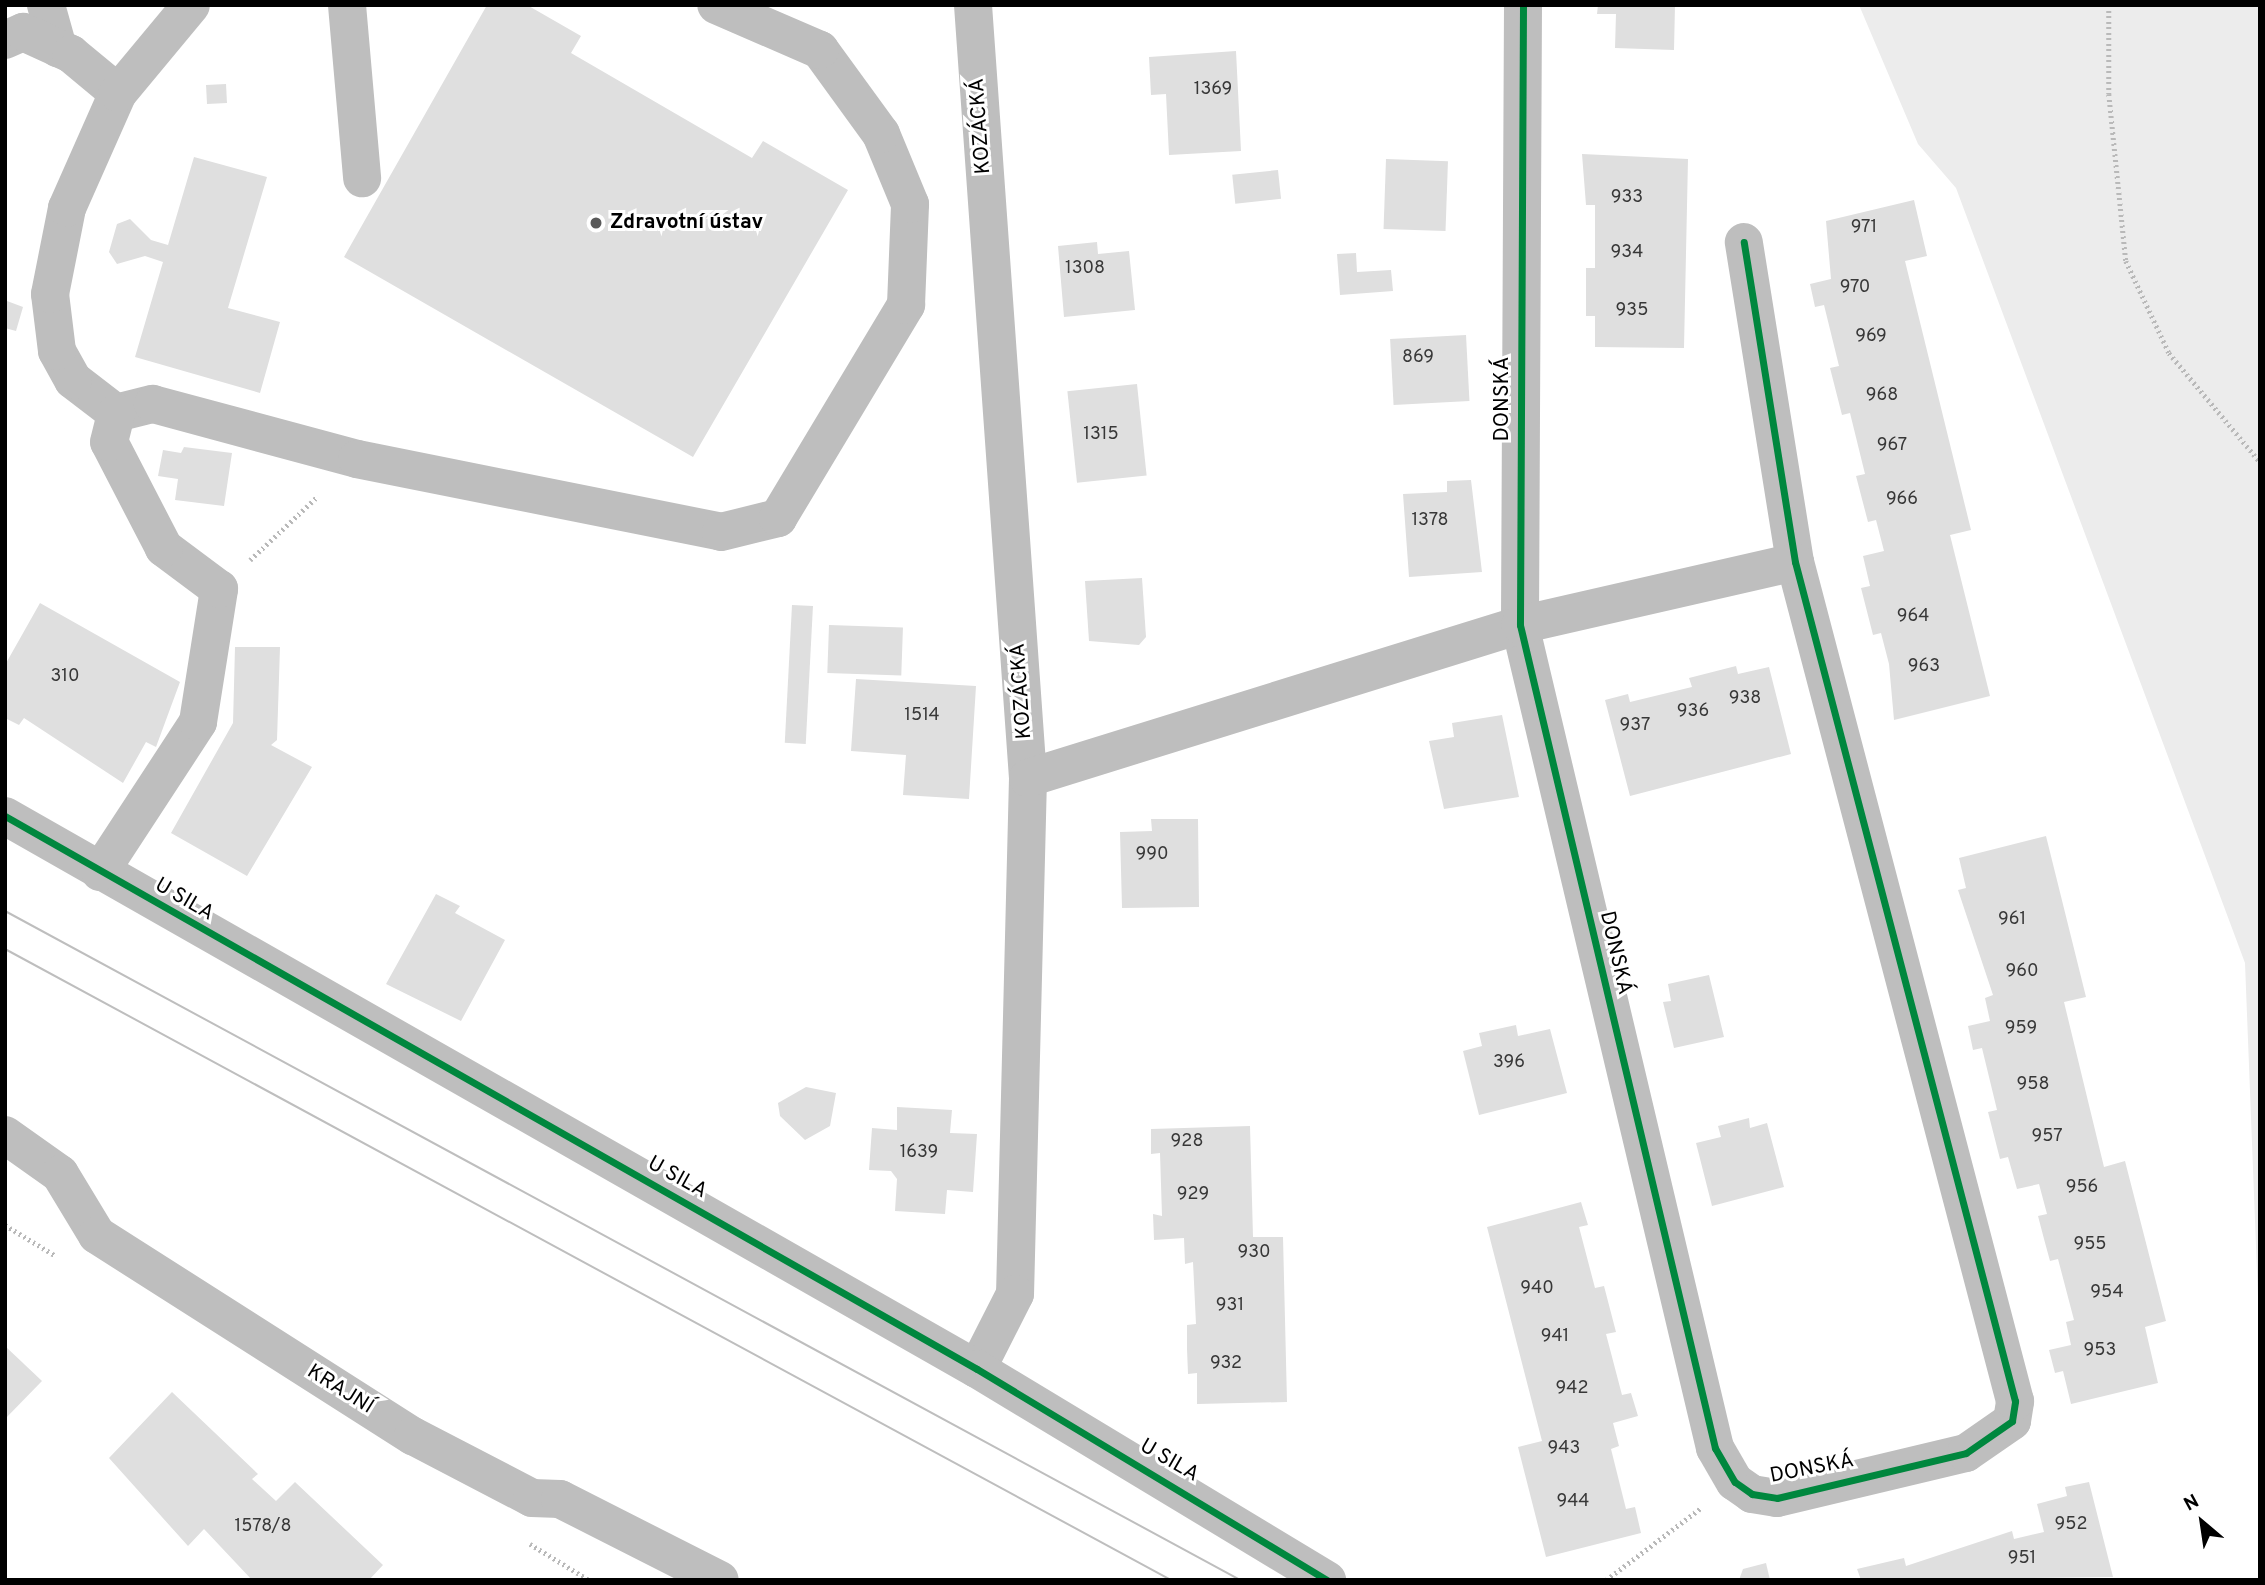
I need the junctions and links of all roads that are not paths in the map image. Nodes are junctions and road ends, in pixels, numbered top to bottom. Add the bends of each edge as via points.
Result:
1 (46, 5) edge
2 (191, 5) edge
3 (347, 5) edge
4 (716, 5) edge
5 (973, 5) edge
6 (1523, 5) edge
7 (5, 40) edge
8 (58, 48) junction
9 (118, 93) junction
10 (362, 177) dead end
11 (1744, 242) dead end
12 (117, 413) junction
13 (1795, 562) junction
14 (1520, 625) junction
15 (1028, 778) junction
16 (5, 817) edge
17 (100, 872) junction
18 (5, 1135) edge
19 (976, 1369) junction
20 (720, 1580) edge
21 (1327, 1580) edge

1 - 8 street
2 - 9 street via 143,55
3 - 10 street
4 - 12 street via 820,50 881,134 910,204 906,305 778,518 722,532 357,459 153,404
5 - 15 street, KOZÁCKÁ
6 - 14 street, DONSKÁ
7 - 8 street via 23,32
8 - 9 street
9 - 12 street via 67,208 50,294 57,351 73,380
11 - 13 street, DONSKÁ
12 - 17 street via 109,442 164,548 219,589 198,722
13 - 14 street
13 - 14 street, DONSKÁ via 2014,1401 2012,1421 1966,1453 1777,1498 1752,1494 1735,1482 1715,1448
14 - 15 street
15 - 19 street, KOZÁCKÁ via 1016,1294
16 - 17 street, U SILA
17 - 19 street, U SILA
18 - 20 street, KRAJNÍ via 60,1174 97,1235 412,1436 532,1498 560,1499
19 - 21 street, U SILA

